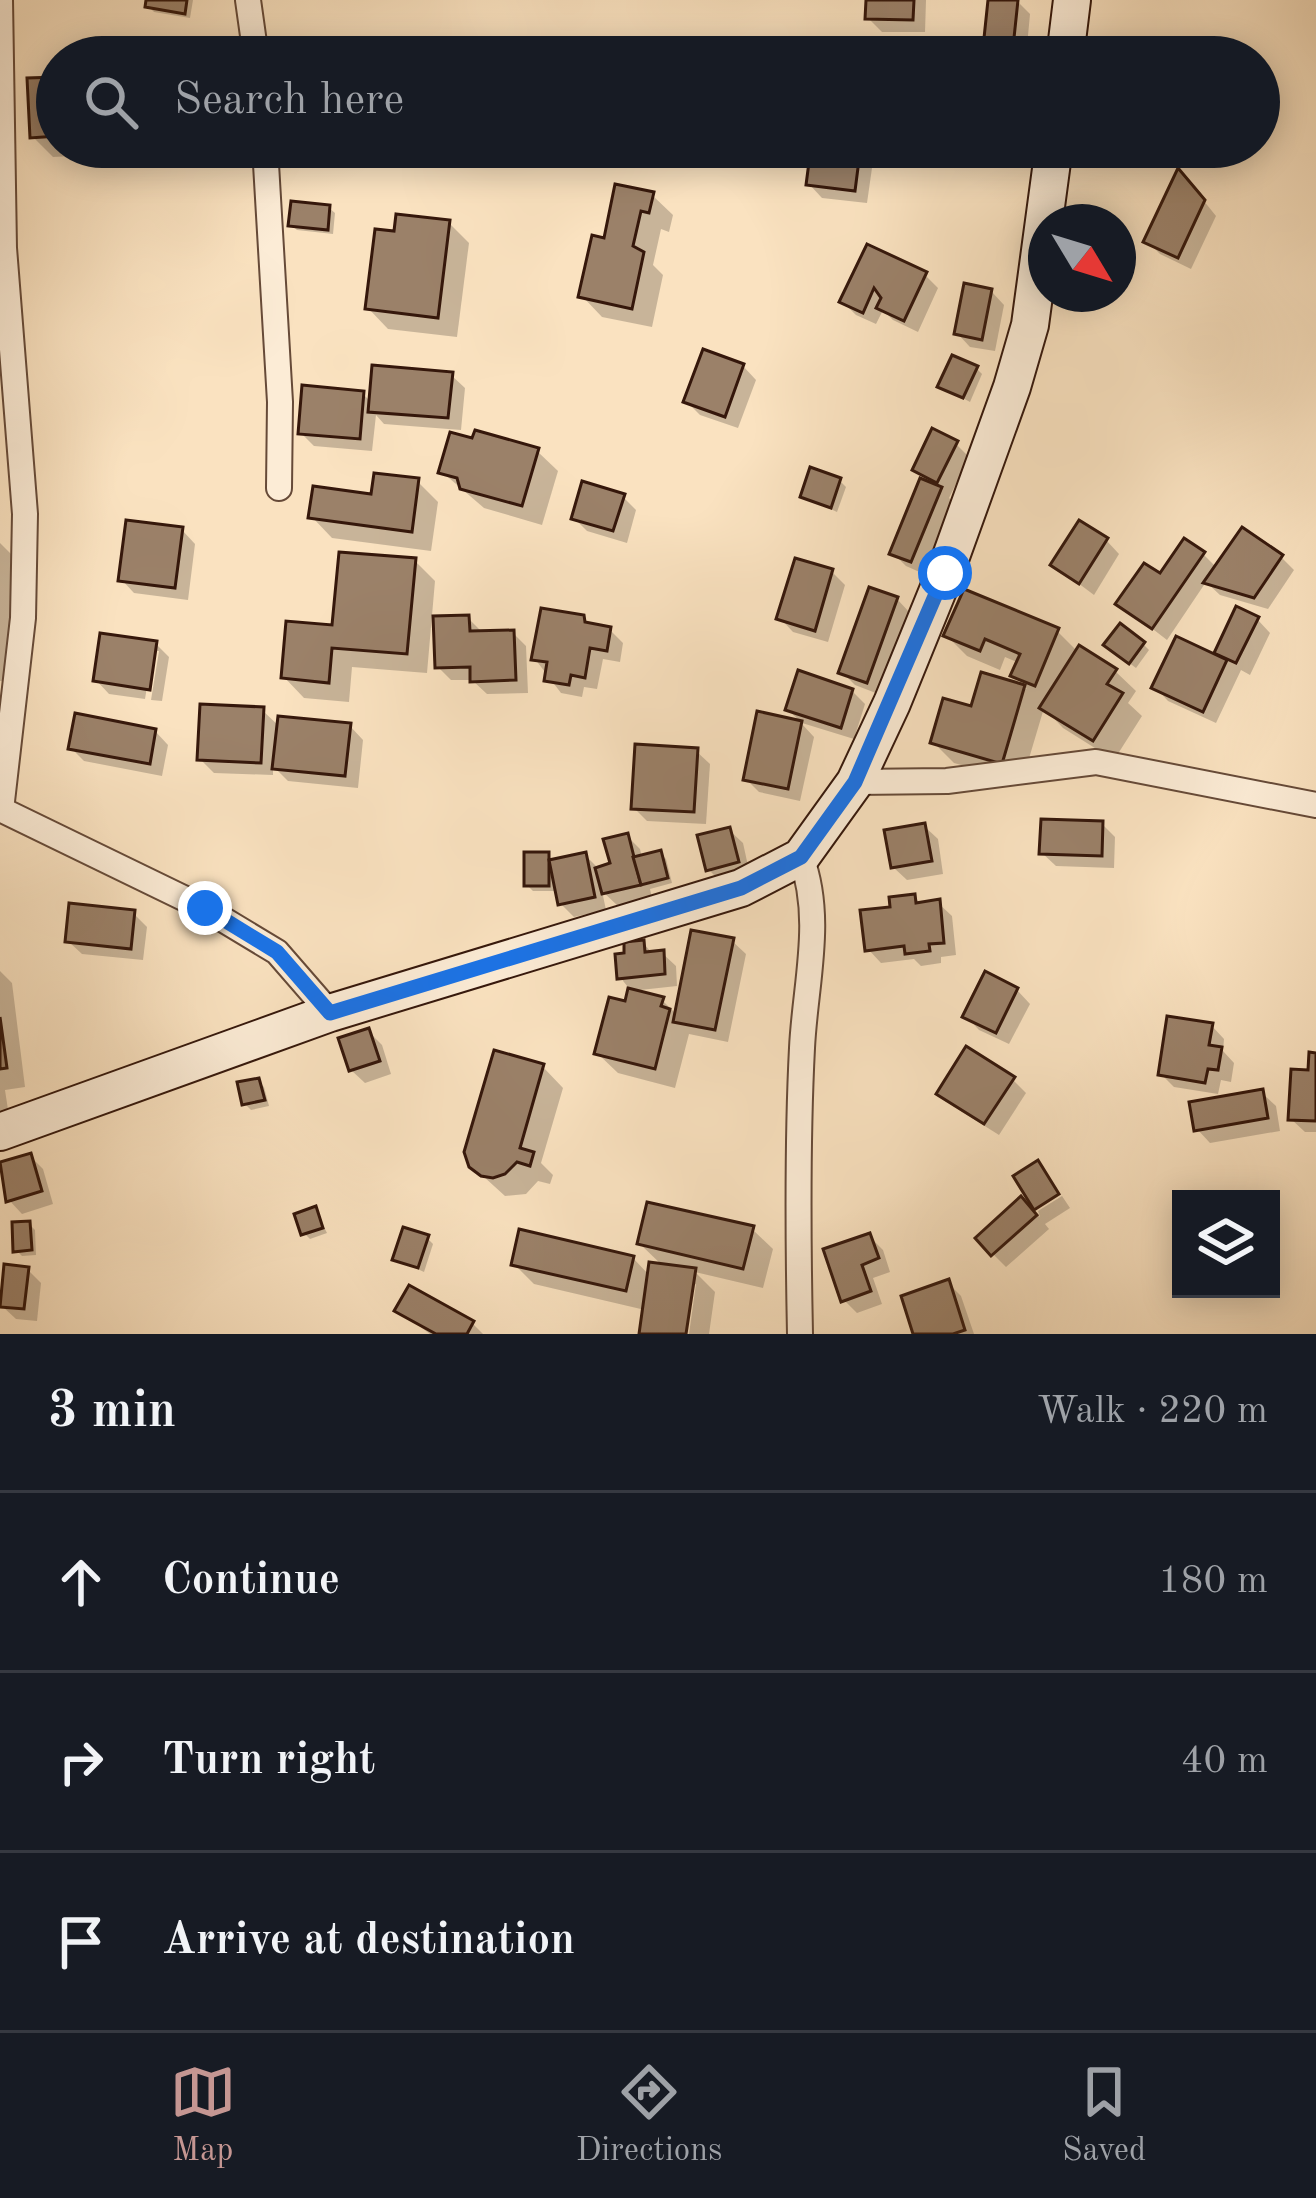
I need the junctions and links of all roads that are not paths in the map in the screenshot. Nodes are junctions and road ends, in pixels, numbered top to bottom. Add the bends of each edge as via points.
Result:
1 (1, 0) edge
2 (248, 0) edge
3 (1072, 0) edge
4 (253, 36) edge
5 (1068, 36) edge
6 (1, 45) edge
7 (266, 168) edge
8 (1051, 168) edge
9 (280, 488) dead end
10 (855, 782) junction
11 (1316, 805) edge
12 (0, 810) edge
13 (801, 857) junction
14 (330, 1013) junction
15 (0, 1132) edge
16 (800, 1334) edge

1 - 6 street
2 - 4 street
3 - 5 street
6 - 12 street via 4,248 25,514 23,618
7 - 9 street
8 - 10 street via 1030,325 1012,387 945,573
10 - 11 street via 947,781 1096,762
10 - 13 street
12 - 14 street via 205,908 277,952
13 - 14 street via 741,888
13 - 16 street via 813,922 797,1184
14 - 15 street

